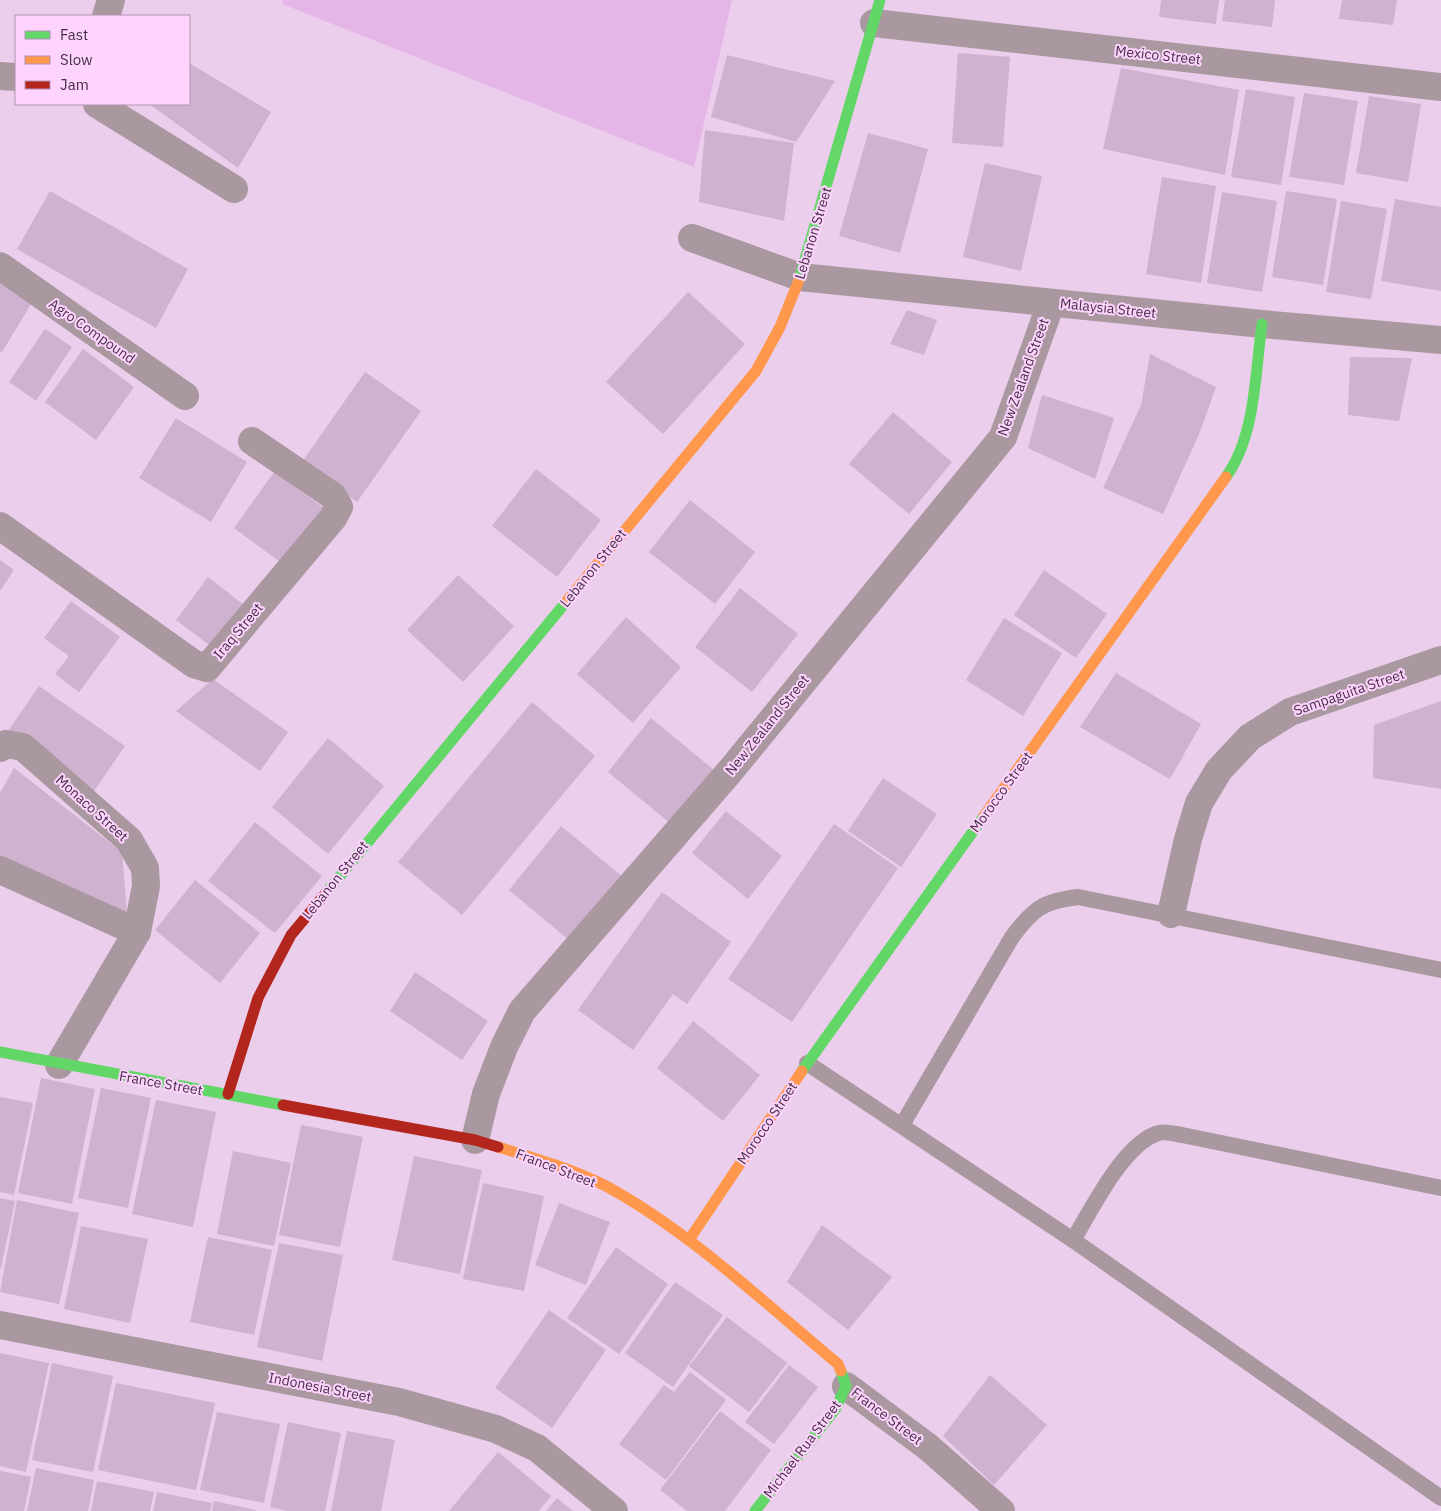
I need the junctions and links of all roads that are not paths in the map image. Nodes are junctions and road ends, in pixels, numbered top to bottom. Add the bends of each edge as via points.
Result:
1 (111, 0) edge
2 (877, 12) edge
3 (106, 15) edge
4 (0, 76) edge
5 (15, 77) edge
6 (1441, 87) edge
7 (99, 105) edge
8 (234, 189) dead end
9 (692, 238) dead end
10 (0, 266) edge
11 (800, 277) junction
12 (1051, 302) junction
13 (1262, 324) junction
14 (1441, 340) edge
15 (185, 396) dead end
16 (252, 442) dead end
17 (0, 526) edge
18 (1441, 660) edge
19 (0, 748) edge
20 (0, 870) edge
21 (1171, 914) junction
22 (137, 932) junction
23 (1441, 970) edge
24 (0, 1052) edge
25 (807, 1063) junction
26 (59, 1065) junction
27 (228, 1094) junction
28 (902, 1125) junction
29 (475, 1140) junction
30 (1441, 1188) edge
31 (689, 1240) junction
32 (1072, 1240) junction
33 (0, 1326) edge
34 (846, 1386) junction
35 (1441, 1498) edge
36 (614, 1511) edge
37 (755, 1511) edge
38 (1001, 1511) edge

1 - 3 street
2 - 6 street, Mexico Street
2 - 11 street, Lebanon Street
4 - 5 street
7 - 8 street
9 - 11 street, Malaysia Street
10 - 15 street, Agro Compound
11 - 12 street, Malaysia Street
11 - 27 street, Lebanon Street via 780,327 756,370 290,935 258,998
12 - 13 street, Malaysia Street
12 - 29 street, New Zealand Street via 1004,437 731,770 522,1011 486,1094
13 - 14 street, Malaysia Street
13 - 25 street, Morocco Street via 1248,427 1232,468
16 - 17 street, Iraq Street via 333,496 339,507 207,668 194,664
18 - 21 street, Sampaguita Street via 1290,712 1250,737 1219,770 1199,803
19 - 22 street, Monaco Street via 6,744 23,747 129,840 145,868 146,886
20 - 22 street
21 - 23 lane
21 - 28 lane via 1078,897 1054,900 1028,916 1012,936
22 - 26 street, Monaco Street
24 - 26 street, France Street
25 - 28 lane
25 - 31 street, Morocco Street
26 - 27 street, France Street
27 - 29 street, France Street
28 - 32 lane
29 - 31 street, France Street via 539,1160 604,1186
30 - 32 lane via 1159,1132 1124,1158
31 - 34 street, France Street via 838,1364
32 - 35 lane
33 - 36 street, Indonesia Street via 399,1402 496,1429 537,1448
34 - 37 street, Michael Rua Street via 836,1408
34 - 38 street, France Street via 928,1447

